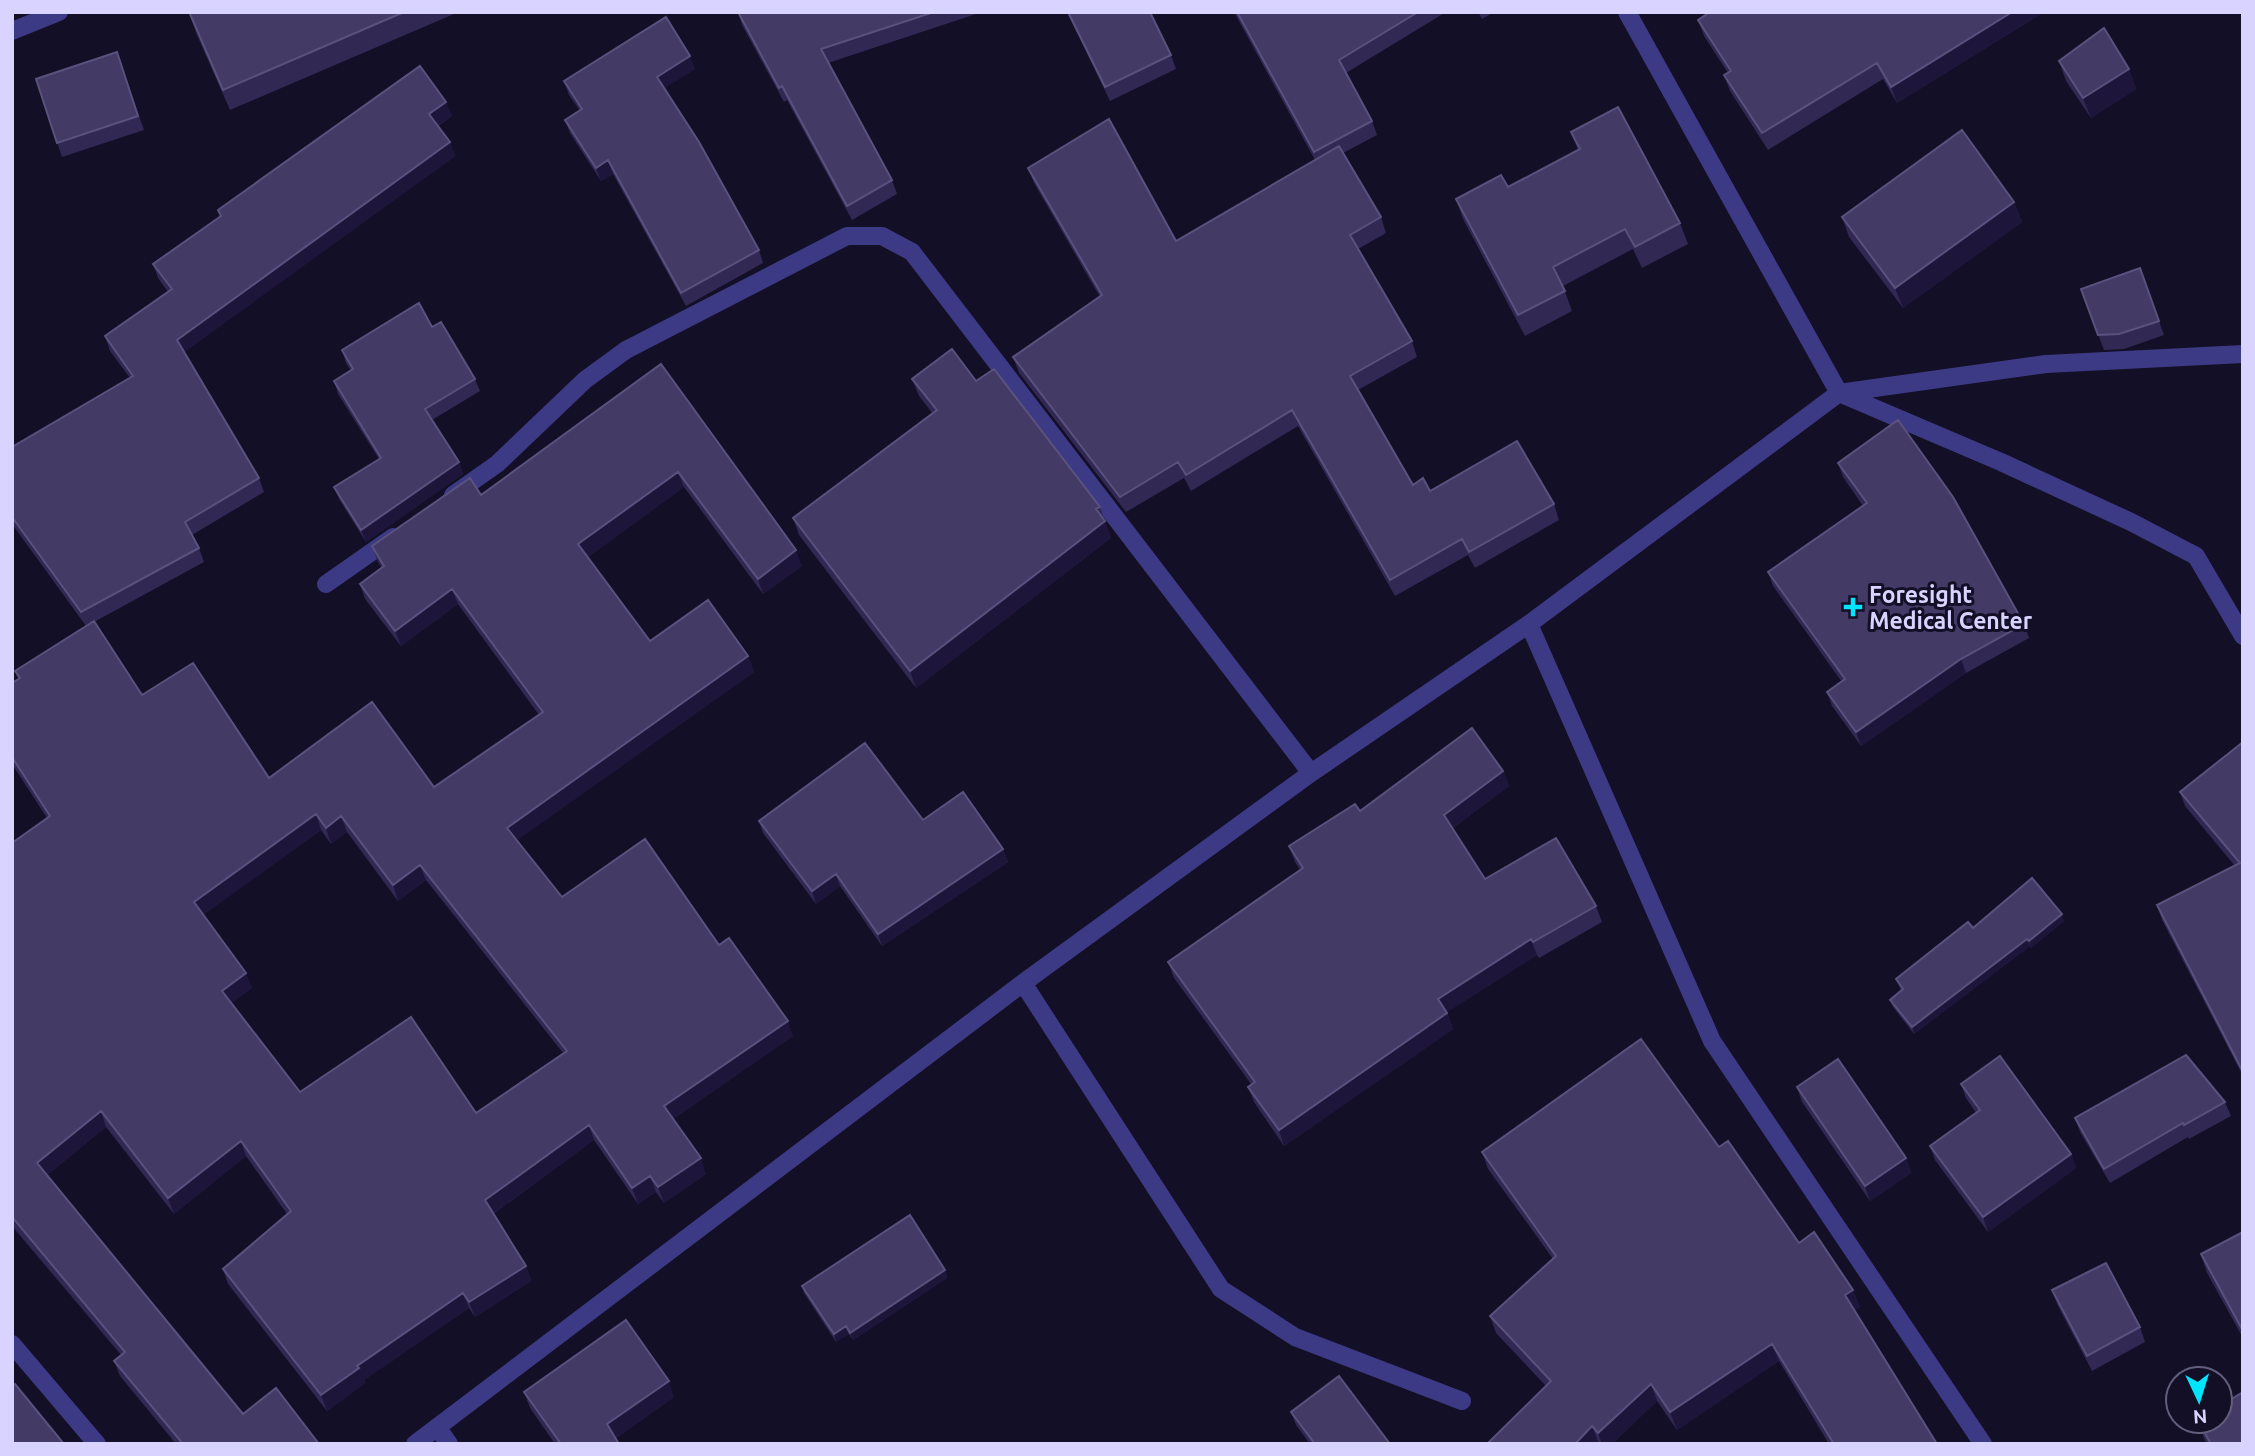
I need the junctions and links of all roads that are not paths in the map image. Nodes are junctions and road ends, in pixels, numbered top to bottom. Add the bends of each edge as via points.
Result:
1 (59, 12) edge
2 (1627, 12) edge
3 (12, 31) edge
4 (2243, 354) edge
5 (1839, 393) junction
6 (440, 504) edge
7 (406, 528) edge
8 (326, 584) dead end
9 (1529, 624) junction
10 (2243, 636) edge
11 (1311, 773) junction
12 (1023, 983) junction
13 (12, 1344) edge
14 (1462, 1401) dead end
15 (437, 1427) junction
16 (96, 1444) edge
17 (415, 1444) edge
18 (449, 1444) edge
19 (1983, 1444) edge

1 - 3 street
2 - 5 street
4 - 5 street via 2046,364
5 - 9 street
5 - 10 street via 2001,462 2196,556
6 - 11 street via 497,464 585,380 626,350 847,236 882,236 912,252
7 - 8 street
9 - 11 street
9 - 19 street via 1712,1041
11 - 12 street
12 - 14 street via 1221,1289 1295,1337
12 - 15 street
13 - 16 street
15 - 17 street
15 - 18 street

